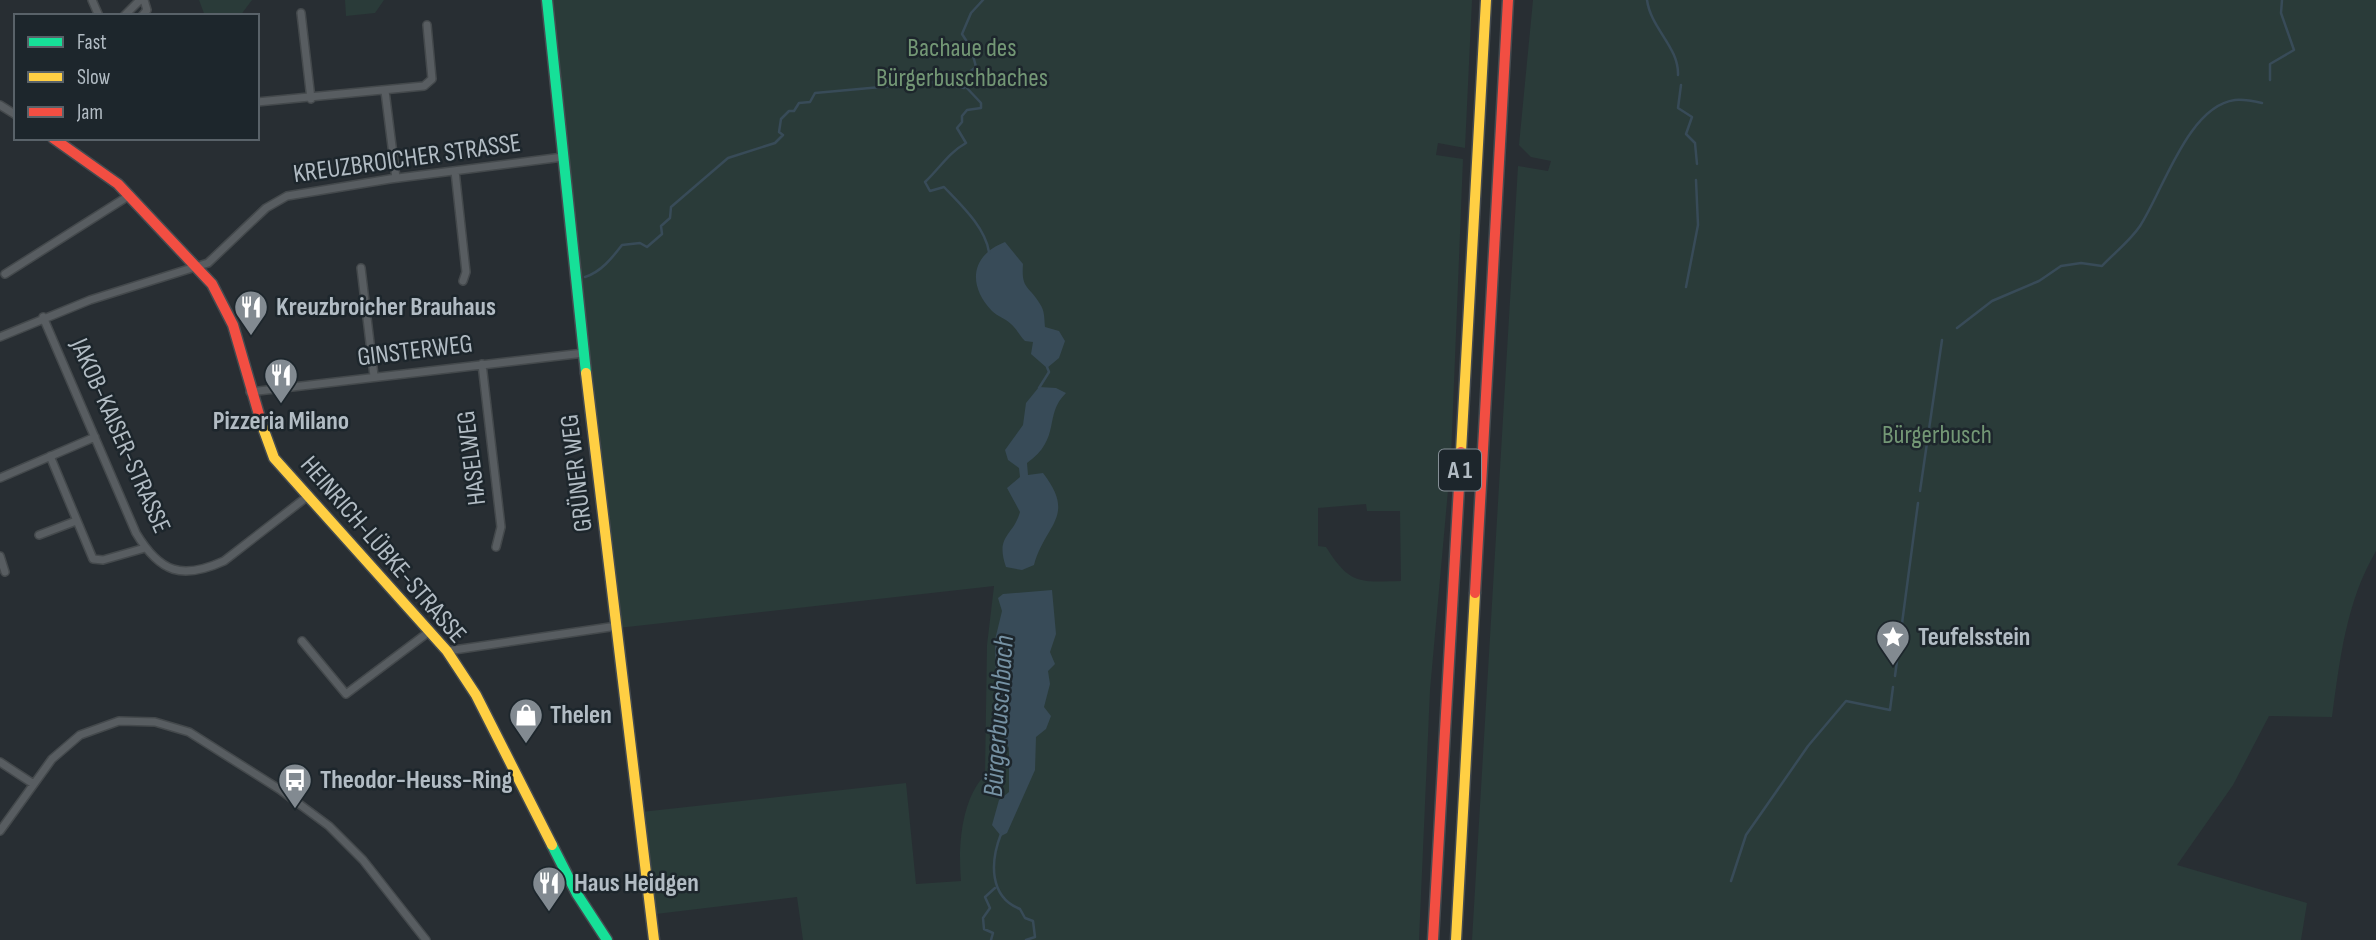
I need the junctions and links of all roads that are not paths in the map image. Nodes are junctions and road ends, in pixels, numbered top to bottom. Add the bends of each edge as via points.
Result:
1 (142, 0) edge
2 (547, 0) edge
3 (1486, 0) edge
4 (1508, 0) edge
5 (301, 13) dead end
6 (126, 14) edge
7 (427, 24) dead end
8 (385, 91) junction
9 (311, 99) junction
10 (259, 102) edge
11 (56, 140) edge
12 (563, 158) junction
13 (455, 171) junction
14 (396, 178) junction
15 (130, 195) junction
16 (197, 267) junction
17 (361, 268) dead end
18 (5, 274) dead end
19 (463, 281) dead end
20 (43, 317) junction
21 (0, 337) edge
22 (584, 354) junction
23 (482, 364) junction
24 (374, 376) junction
25 (250, 392) junction
26 (95, 437) junction
27 (50, 456) junction
28 (0, 478) edge
29 (308, 496) junction
30 (76, 521) junction
31 (39, 536) dead end
32 (496, 547) dead end
33 (145, 548) junction
34 (0, 556) edge
35 (5, 572) dead end
36 (617, 626) junction
37 (430, 631) junction
38 (302, 641) dead end
39 (447, 651) junction
40 (0, 762) edge
41 (32, 783) junction
42 (0, 831) edge
43 (426, 940) edge
44 (607, 940) edge
45 (654, 940) edge
46 (1433, 940) edge
47 (1456, 940) edge

1 - 6 street
2 - 12 main road, GRÜNER WEG
3 - 46 main road, A 1
4 - 47 main road, A 1
5 - 9 street
7 - 8 street via 432,79 424,86
8 - 9 street
8 - 14 street
9 - 10 street
11 - 15 main road, HEINRICH-LÜBKE-STRASSE
12 - 13 street, KREUZBROICHER STRASSE
12 - 22 main road, GRÜNER WEG
13 - 14 street, KREUZBROICHER STRASSE
13 - 19 street via 466,272
14 - 16 street, KREUZBROICHER STRASSE via 287,196 267,208 222,253
15 - 16 main road, HEINRICH-LÜBKE-STRASSE
15 - 18 street
16 - 20 street, KREUZBROICHER STRASSE
16 - 25 main road, HEINRICH-LÜBKE-STRASSE via 212,284 233,325
17 - 24 street
20 - 21 street, KREUZBROICHER STRASSE
20 - 26 street, JAKOB-KAISER-STRASSE
22 - 23 street, GINSTERWEG
22 - 36 main road, GRÜNER WEG
23 - 24 street, GINSTERWEG
23 - 32 street, HASELWEG via 501,527
24 - 25 street, GINSTERWEG
25 - 29 main road, HEINRICH-LÜBKE-STRASSE via 270,450
26 - 27 street
26 - 33 street, JAKOB-KAISER-STRASSE
27 - 28 street
27 - 30 street
29 - 33 street, JAKOB-KAISER-STRASSE via 224,562 196,572 174,570
29 - 37 main road, HEINRICH-LÜBKE-STRASSE
30 - 31 street
30 - 33 street via 93,559
34 - 35 street
36 - 39 street
36 - 45 main road, GRÜNER WEG
37 - 38 street via 346,694
37 - 39 main road, HEINRICH-LÜBKE-STRASSE
39 - 44 main road, HEINRICH-LÜBKE-STRASSE via 475,695 577,894
40 - 41 street
41 - 42 street
41 - 43 street via 65,747 96,727 137,720 189,732 329,826 363,860

